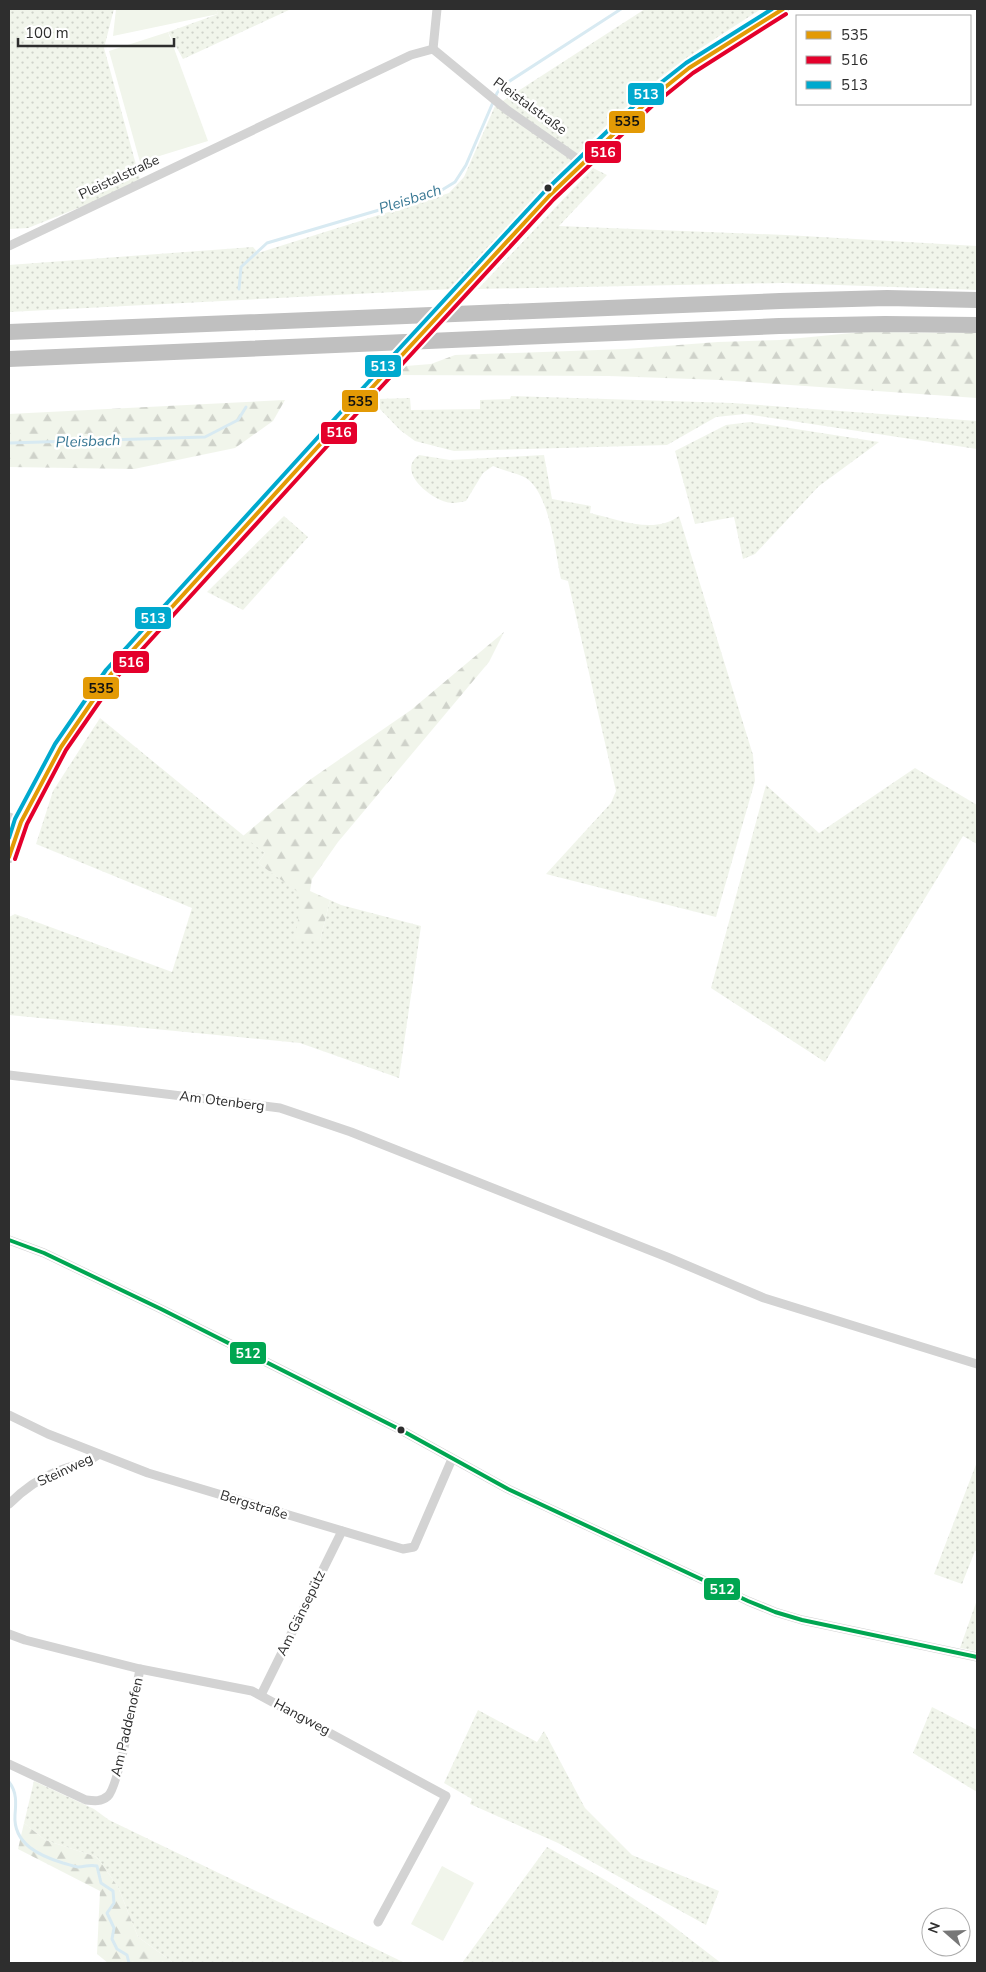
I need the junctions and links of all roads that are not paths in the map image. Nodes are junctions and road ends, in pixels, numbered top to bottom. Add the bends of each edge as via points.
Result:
1 (436, 9) edge
2 (783, 9) edge
3 (433, 49) junction
4 (583, 162) junction
5 (9, 246) edge
6 (977, 300) edge
7 (977, 325) edge
8 (9, 332) edge
9 (9, 359) edge
10 (9, 817) edge
11 (22, 822) junction
12 (9, 856) edge
13 (9, 1075) edge
14 (9, 1240) edge
15 (977, 1364) edge
16 (9, 1415) edge
17 (98, 1455) junction
18 (452, 1459) junction
19 (9, 1504) edge
20 (342, 1531) junction
21 (9, 1634) edge
22 (977, 1657) edge
23 (140, 1669) junction
24 (261, 1694) junction
25 (9, 1764) edge
26 (378, 1922) dead end

1 - 3 street
2 - 4 main road via 689,68 648,101
3 - 4 street, Pleistalstraße via 507,110
3 - 5 street, Pleistalstraße via 411,55
4 - 11 main road via 111,674 61,747
6 - 8 highway via 790,300
7 - 9 highway via 779,326
10 - 11 street
11 - 12 main road
13 - 15 street, Am Otenberg via 280,1108 351,1132 764,1298
14 - 18 street via 44,1253 162,1309
16 - 17 street, Bergstraße
17 - 19 street, Steinweg via 90,1461 58,1471 22,1491
17 - 20 street, Bergstraße
18 - 20 street, Bergstraße via 414,1547 403,1549
18 - 22 street via 508,1489 775,1612
20 - 24 street, Am Gänsepütz
21 - 23 street, Hangweg
23 - 24 street, Hangweg
23 - 25 street, Am Paddenofen via 114,1788 107,1796 97,1801 86,1800
24 - 26 street, Hangweg via 446,1796

